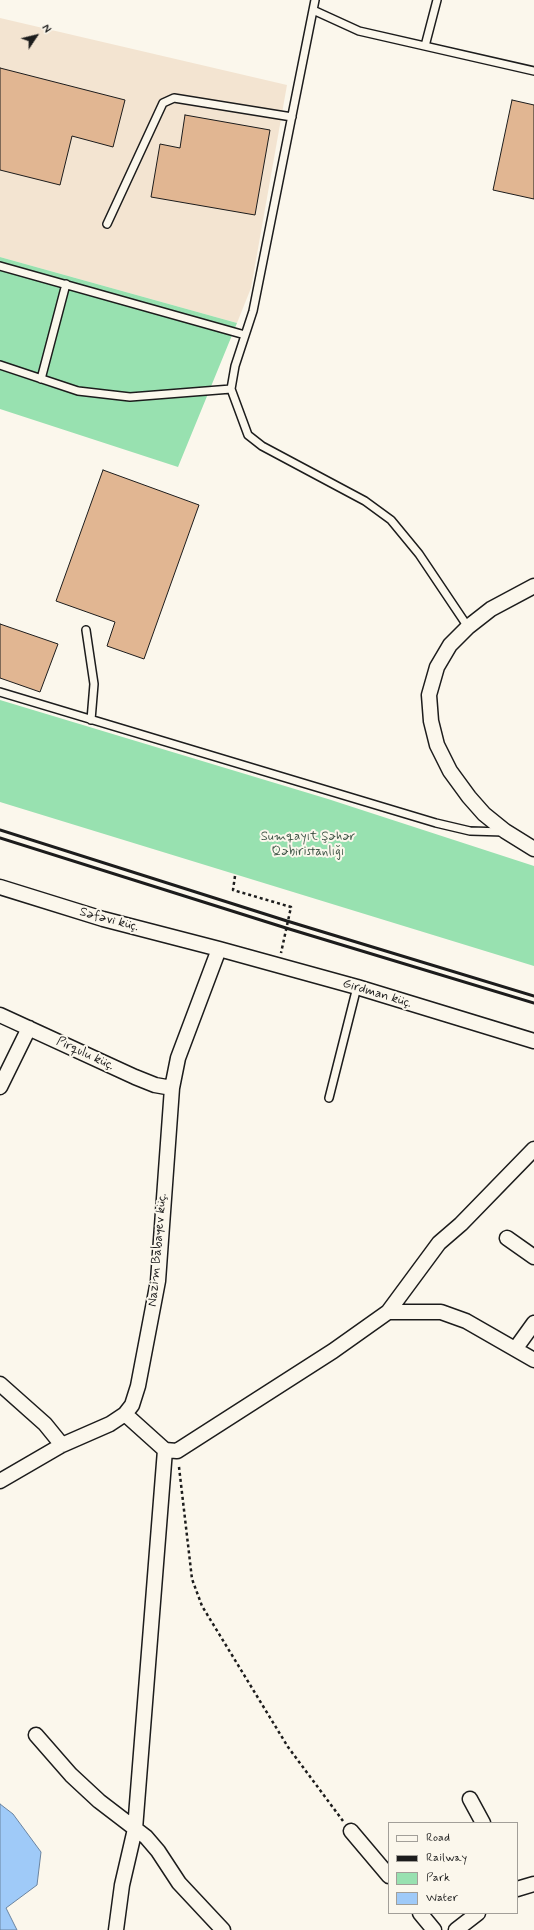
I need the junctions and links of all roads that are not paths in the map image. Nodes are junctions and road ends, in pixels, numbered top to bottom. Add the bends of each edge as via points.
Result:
1 (315, 0) edge
2 (437, 0) edge
3 (313, 10) junction
4 (425, 46) junction
5 (534, 71) edge
6 (292, 117) junction
7 (107, 224) dead end
8 (0, 266) edge
9 (66, 284) junction
10 (245, 335) junction
11 (0, 365) edge
12 (41, 379) junction
13 (231, 389) junction
14 (534, 586) edge
15 (468, 626) junction
16 (86, 630) dead end
17 (0, 692) edge
18 (91, 720) junction
19 (505, 832) junction
20 (534, 849) edge
21 (0, 887) edge
22 (219, 949) junction
23 (357, 987) junction
24 (0, 1015) edge
25 (29, 1028) junction
26 (534, 1041) edge
27 (0, 1087) edge
28 (172, 1088) junction
29 (329, 1098) dead end
30 (534, 1150) edge
31 (507, 1238) dead end
32 (534, 1258) edge
33 (388, 1312) junction
34 (534, 1323) edge
35 (516, 1348) junction
36 (534, 1360) edge
37 (0, 1384) edge
38 (126, 1414) junction
39 (62, 1445) junction
40 (171, 1450) junction
41 (0, 1481) edge
42 (36, 1735) dead end
43 (470, 1799) dead end
44 (482, 1822) edge
45 (135, 1829) junction
46 (351, 1831) road end
47 (388, 1875) edge
48 (534, 1884) edge
49 (518, 1887) edge
50 (421, 1914) edge
51 (477, 1914) edge
52 (116, 1930) edge
53 (223, 1930) edge
54 (434, 1930) edge
55 (456, 1930) edge

1 - 3 lane
2 - 4 lane
3 - 4 lane via 359,31
3 - 6 lane
4 - 5 lane
6 - 7 lane via 174,98 163,103
6 - 10 lane via 253,311
8 - 9 lane
9 - 10 lane
9 - 12 lane
10 - 13 lane
11 - 12 lane
12 - 13 lane via 78,391 130,397
13 - 15 lane via 248,435 262,446 365,501 391,520 419,554
14 - 15 street via 491,609
15 - 19 street via 450,645 437,666 429,695 431,721 437,745 450,771 468,797
16 - 18 lane via 94,684
17 - 18 lane
18 - 19 lane via 436,823 470,831
19 - 20 street
21 - 22 street, Səfəvi küç. via 103,919
22 - 23 street, Girdman küç.
22 - 28 street, Nazim Babayev küç. via 178,1058
23 - 26 street, Girdman küç.
23 - 29 lane
24 - 25 street, Pirqulu küç.
25 - 27 street
25 - 28 street, Pirqulu küç. via 135,1077
28 - 38 street, Nazim Babayev küç. via 158,1281 138,1386
30 - 33 street via 439,1243
31 - 32 street
33 - 35 street via 441,1312 466,1321
33 - 40 street via 333,1351
34 - 35 street
35 - 36 street
37 - 39 street via 45,1424
38 - 39 street via 110,1424
38 - 40 street
39 - 41 street
40 - 45 street
42 - 45 street via 93,1796
43 - 44 street
45 - 52 street via 122,1885
45 - 53 street via 150,1842 179,1883
46 - 47 street
48 - 49 street
50 - 54 street
51 - 55 street

